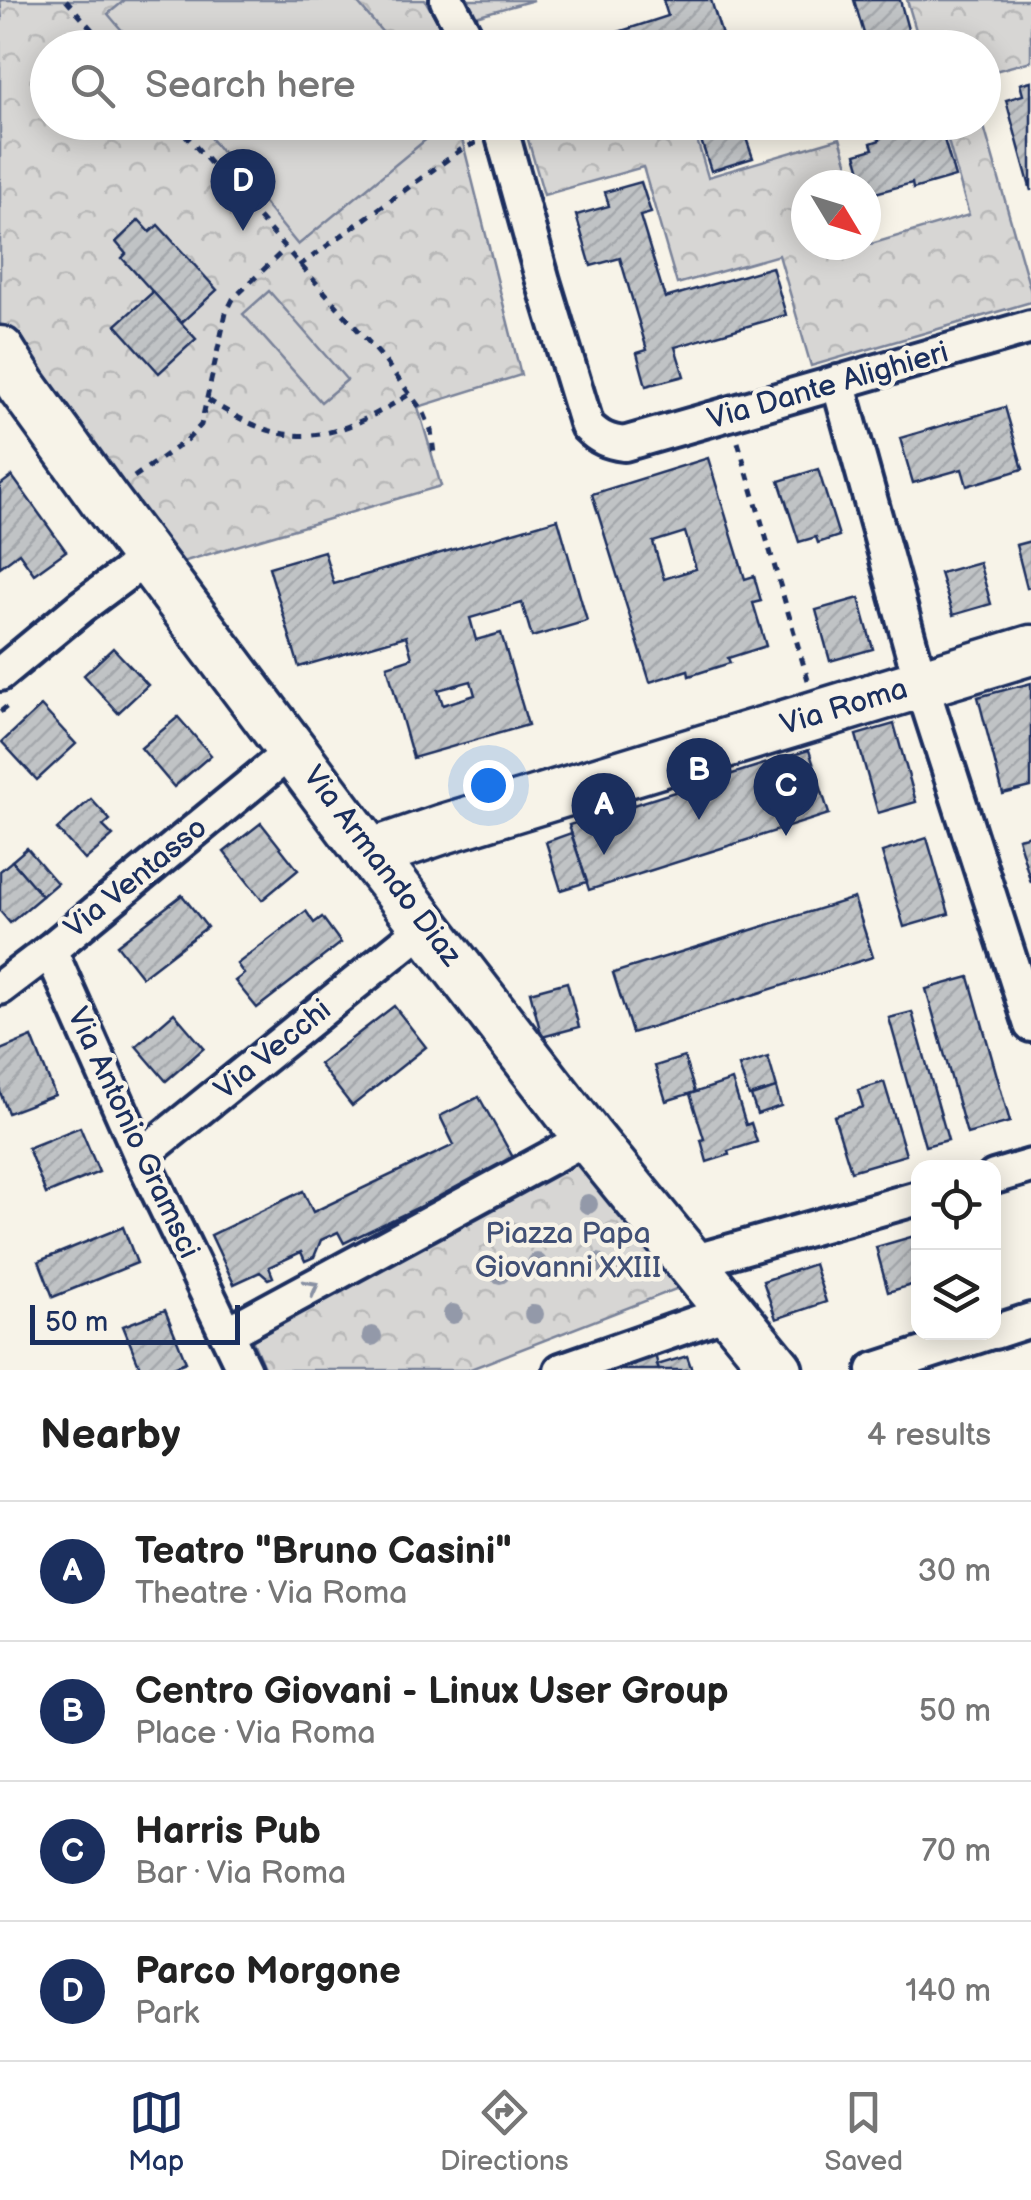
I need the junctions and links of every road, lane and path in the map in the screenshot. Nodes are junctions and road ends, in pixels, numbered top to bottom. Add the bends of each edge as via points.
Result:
1 (66, 0) edge
2 (447, 0) edge
3 (92, 30) edge
4 (463, 30) edge
5 (190, 140) edge
6 (478, 140) edge
7 (504, 140) edge
8 (285, 250) junction
9 (299, 266) junction
10 (1031, 327) edge
11 (0, 351) edge
12 (838, 382) junction
13 (410, 394) junction
14 (208, 400) junction
15 (730, 415) junction
16 (434, 454) dead end
17 (104, 498) junction
18 (148, 557) junction
19 (1031, 650) edge
20 (922, 683) junction
21 (7, 687) edge
22 (813, 696) dead end
23 (0, 712) edge
24 (272, 768) dead end
25 (370, 854) junction
26 (405, 944) dead end
27 (50, 950) junction
28 (0, 988) edge
29 (1031, 1025) edge
30 (588, 1138) junction
31 (141, 1156) junction
32 (1031, 1166) edge
33 (1001, 1174) edge
34 (911, 1200) edge
35 (690, 1263) junction
36 (730, 1311) junction
37 (1031, 1320) edge
38 (1001, 1329) edge
39 (226, 1334) junction
40 (967, 1340) edge
41 (244, 1370) edge
42 (561, 1370) edge
43 (778, 1370) edge
44 (874, 1370) edge

1 - 3 path
2 - 4 street
5 - 8 path
6 - 9 path
7 - 15 street, Via Dante Alighieri via 588,426 598,437 624,444
8 - 9 path
8 - 14 path via 226,313
9 - 13 path
10 - 12 street, Via Dante Alighieri
11 - 17 street, Via Armando Diaz
12 - 15 street, Via Dante Alighieri
12 - 20 street
13 - 14 path via 356,423 295,436 243,420
13 - 16 path via 431,430
14 - 17 path via 194,434
15 - 22 path
17 - 18 street, Via Armando Diaz
18 - 21 street via 81,608
18 - 25 street, Via Armando Diaz
19 - 20 street, Via Roma
20 - 25 street, Via Roma
20 - 29 street
21 - 23 path
24 - 27 street, Via Ventasso
25 - 30 street, Via Armando Diaz
26 - 31 street, Via Vecchi
27 - 28 street, Via Ventasso
27 - 31 street, Via Antonio Gramsci
30 - 35 street, Via Armando Diaz
39 -> 30 street
31 - 39 street, Via Antonio Gramsci
32 - 33 street
34 - 35 street
35 - 36 street, Via Armando Diaz
36 - 42 street
36 - 43 street, Via Armando Diaz
37 - 38 street
39 - 41 street, Via Antonio Gramsci
40 - 44 street

